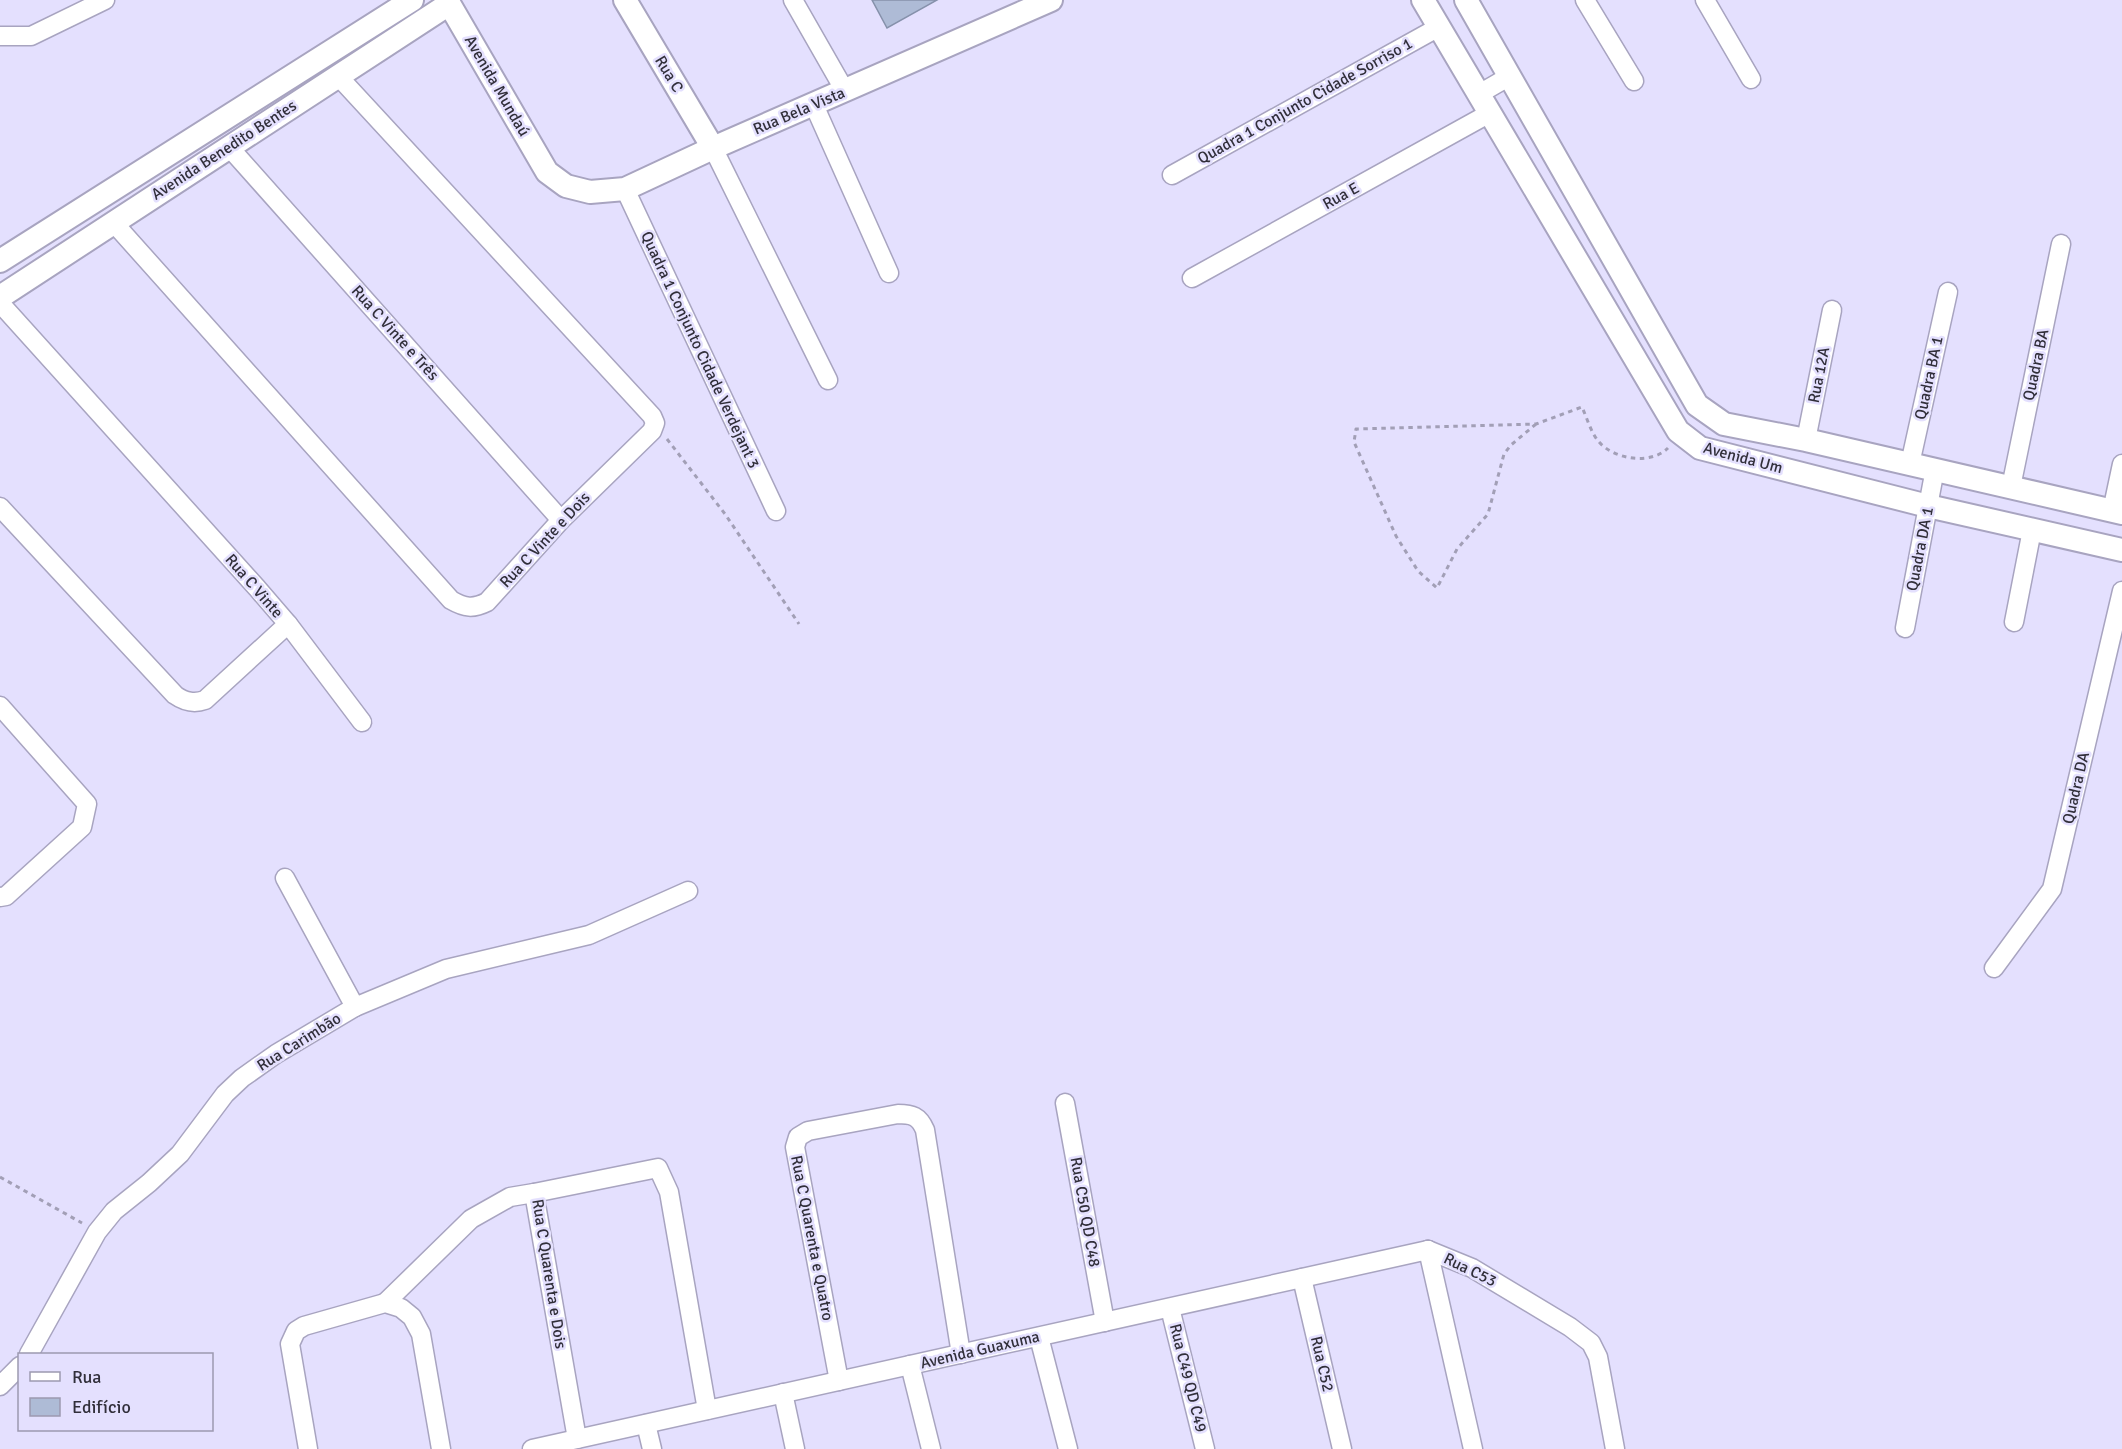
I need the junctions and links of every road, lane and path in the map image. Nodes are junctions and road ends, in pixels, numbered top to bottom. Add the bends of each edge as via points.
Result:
1 (105, 0) edge
2 (412, 0) edge
3 (625, 0) edge
4 (793, 0) edge
5 (1051, 0) edge
6 (1424, 0) edge
7 (1466, 0) edge
8 (1585, 0) edge
9 (1705, 0) edge
10 (448, 2) edge
11 (78, 6) edge
12 (1439, 27) junction
13 (0, 36) edge
14 (338, 76) junction
15 (1510, 76) junction
16 (1751, 79) dead end
17 (1634, 81) dead end
18 (845, 91) junction
19 (1484, 104) junction
20 (814, 105) junction
21 (229, 147) junction
22 (713, 148) junction
23 (547, 172) joint
24 (1172, 175) dead end
25 (625, 189) junction
26 (113, 222) junction
27 (2061, 244) dead end
28 (0, 261) edge
29 (889, 273) dead end
30 (1192, 278) dead end
31 (1948, 292) dead end
32 (0, 297) edge
33 (0, 303) edge
34 (1832, 310) dead end
35 (828, 380) dead end
36 (655, 423) junction
37 (1536, 424) junction
38 (1678, 431) junction
39 (1806, 440) junction
40 (1910, 464) junction
41 (2122, 464) edge
42 (1935, 470) junction
43 (2011, 487) junction
44 (1928, 506) junction
45 (0, 507) edge
46 (776, 510) dead end
47 (2117, 512) edge
48 (561, 520) junction
49 (2032, 530) junction
50 (2122, 550) edge
51 (2122, 591) edge
52 (2014, 622) dead end
53 (288, 624) junction
54 (799, 624) dead end
55 (1905, 628) dead end
56 (0, 706) edge
57 (362, 722) dead end
58 (285, 878) dead end
59 (688, 891) dead end
60 (0, 897) edge
61 (1994, 968) dead end
62 (355, 1007) junction
63 (1065, 1103) dead end
64 (0, 1177) edge
65 (534, 1193) junction
66 (97, 1232) junction
67 (1428, 1250) junction
68 (1302, 1278) junction
69 (385, 1303) junction
70 (1170, 1308) junction
71 (1105, 1322) junction
72 (1039, 1337) junction
73 (30, 1353) edge
74 (961, 1354) junction
75 (910, 1365) junction
76 (18, 1368) edge
77 (839, 1381) junction
78 (0, 1386) edge
79 (783, 1393) junction
80 (707, 1410) junction
81 (646, 1424) junction
82 (577, 1439) junction
83 (308, 1449) edge
84 (441, 1449) edge
85 (532, 1449) edge
86 (652, 1449) edge
87 (795, 1449) edge
88 (931, 1449) edge
89 (1068, 1449) edge
90 (1205, 1449) edge
91 (1342, 1449) edge
92 (1473, 1449) edge
93 (1616, 1449) edge

1 - 11 street
2 - 28 street, Avenida Benedito Bentes
3 - 22 street, Rua C
4 - 18 street
5 - 18 street, Rua Bela Vista
6 - 12 street, Avenida Um
7 - 15 street, Avenida Um
8 - 17 street
9 - 16 street
10 - 14 street, Avenida Benedito Bentes
10 - 23 street, Avenida Mundaú
11 - 13 street via 31,36
12 - 19 street, Avenida Um
12 - 24 street, Quadra 1 Conjunto Cidade Sorriso 1
14 - 21 street, Avenida Benedito Bentes
14 - 36 street
15 - 19 street
15 - 39 street, Avenida Um via 1697,405 1724,424
18 - 20 street, Rua Bela Vista
19 - 30 street, Rua E
19 - 38 street, Avenida Um
20 - 22 street, Rua Bela Vista
20 - 29 street
21 - 26 street, Avenida Benedito Bentes
21 - 48 street, Rua C Vinte e Três
22 - 25 street, Rua Bela Vista
22 - 35 street
23 - 25 street, Rua Bela Vista via 566,186 590,192
25 - 46 street, Quadra 1 Conjunto Cidade Verdejant 3
26 - 32 street, Avenida Benedito Bentes
26 - 48 street, Rua C Vinte e Dois via 451,600 474,608 487,602
27 - 43 street, Quadra BA
31 - 40 street, Quadra BA 1
33 - 53 street, Rua C Vinte
34 - 39 street, Rua 12A
36 - 48 street, Rua C Vinte e Dois via 652,431
36 - 54 path via 725,514
37 - 37 path via 1503,454 1488,514 1457,549 1437,588 1418,571 1396,536 1354,442 1356,429
37 - 38 path via 1582,407 1599,442 1617,455 1645,459 1660,456
38 - 44 street, Avenida Um via 1700,448
39 - 40 street, Avenida Um
40 - 42 street, Avenida Um
41 - 47 street
42 - 43 street, Avenida Um
42 - 44 street, Quadra DA 1
43 - 47 street, Avenida Um
44 - 49 street, Avenida Um
44 - 55 street, Quadra DA 1
45 - 53 street, Rua C Vinte via 183,701 206,699
49 - 50 street, Avenida Um
49 - 52 street
51 - 61 street, Quadra DA via 2052,889
53 - 57 street
56 - 60 street via 87,804 82,826 6,896
58 - 62 street
59 - 62 street, Rua Carimbão via 589,935 446,969
62 - 66 street, Rua Carimbão via 242,1078 225,1094 180,1154 114,1211
63 - 71 street, Rua C50 QD C48
64 - 66 path
65 - 69 street via 510,1197 471,1220
65 - 80 street, Rua C Quarenta e Dois via 658,1168 669,1192
65 - 82 street, Rua C Quarenta e Dois
66 - 73 street, Rua Carimbão
67 - 68 street, Avenida Guaxuma
67 - 92 street, Rua C53
67 - 93 street, Rua C53 via 1472,1268 1591,1343 1598,1357
68 - 70 street, Avenida Guaxuma
68 - 91 street, Rua C52
69 - 83 street via 296,1331 290,1344
69 - 84 street via 412,1317 421,1334
70 - 71 street, Avenida Guaxuma
70 - 90 street, Rua C49 QD C49
71 - 72 street, Avenida Guaxuma
72 - 74 street, Avenida Guaxuma
72 - 89 street
74 - 75 street, Avenida Guaxuma
74 - 77 street, Rua C Quarenta e Quatro via 921,1121 912,1114 898,1114 808,1131 798,1137 795,1147
75 - 77 street, Avenida Guaxuma
75 - 88 street
76 - 78 street
77 - 79 street, Avenida Guaxuma
79 - 80 street, Avenida Guaxuma
79 - 87 street
80 - 81 street, Avenida Guaxuma
81 - 82 street, Avenida Guaxuma
81 - 86 street
82 - 85 street, Avenida Guaxuma

